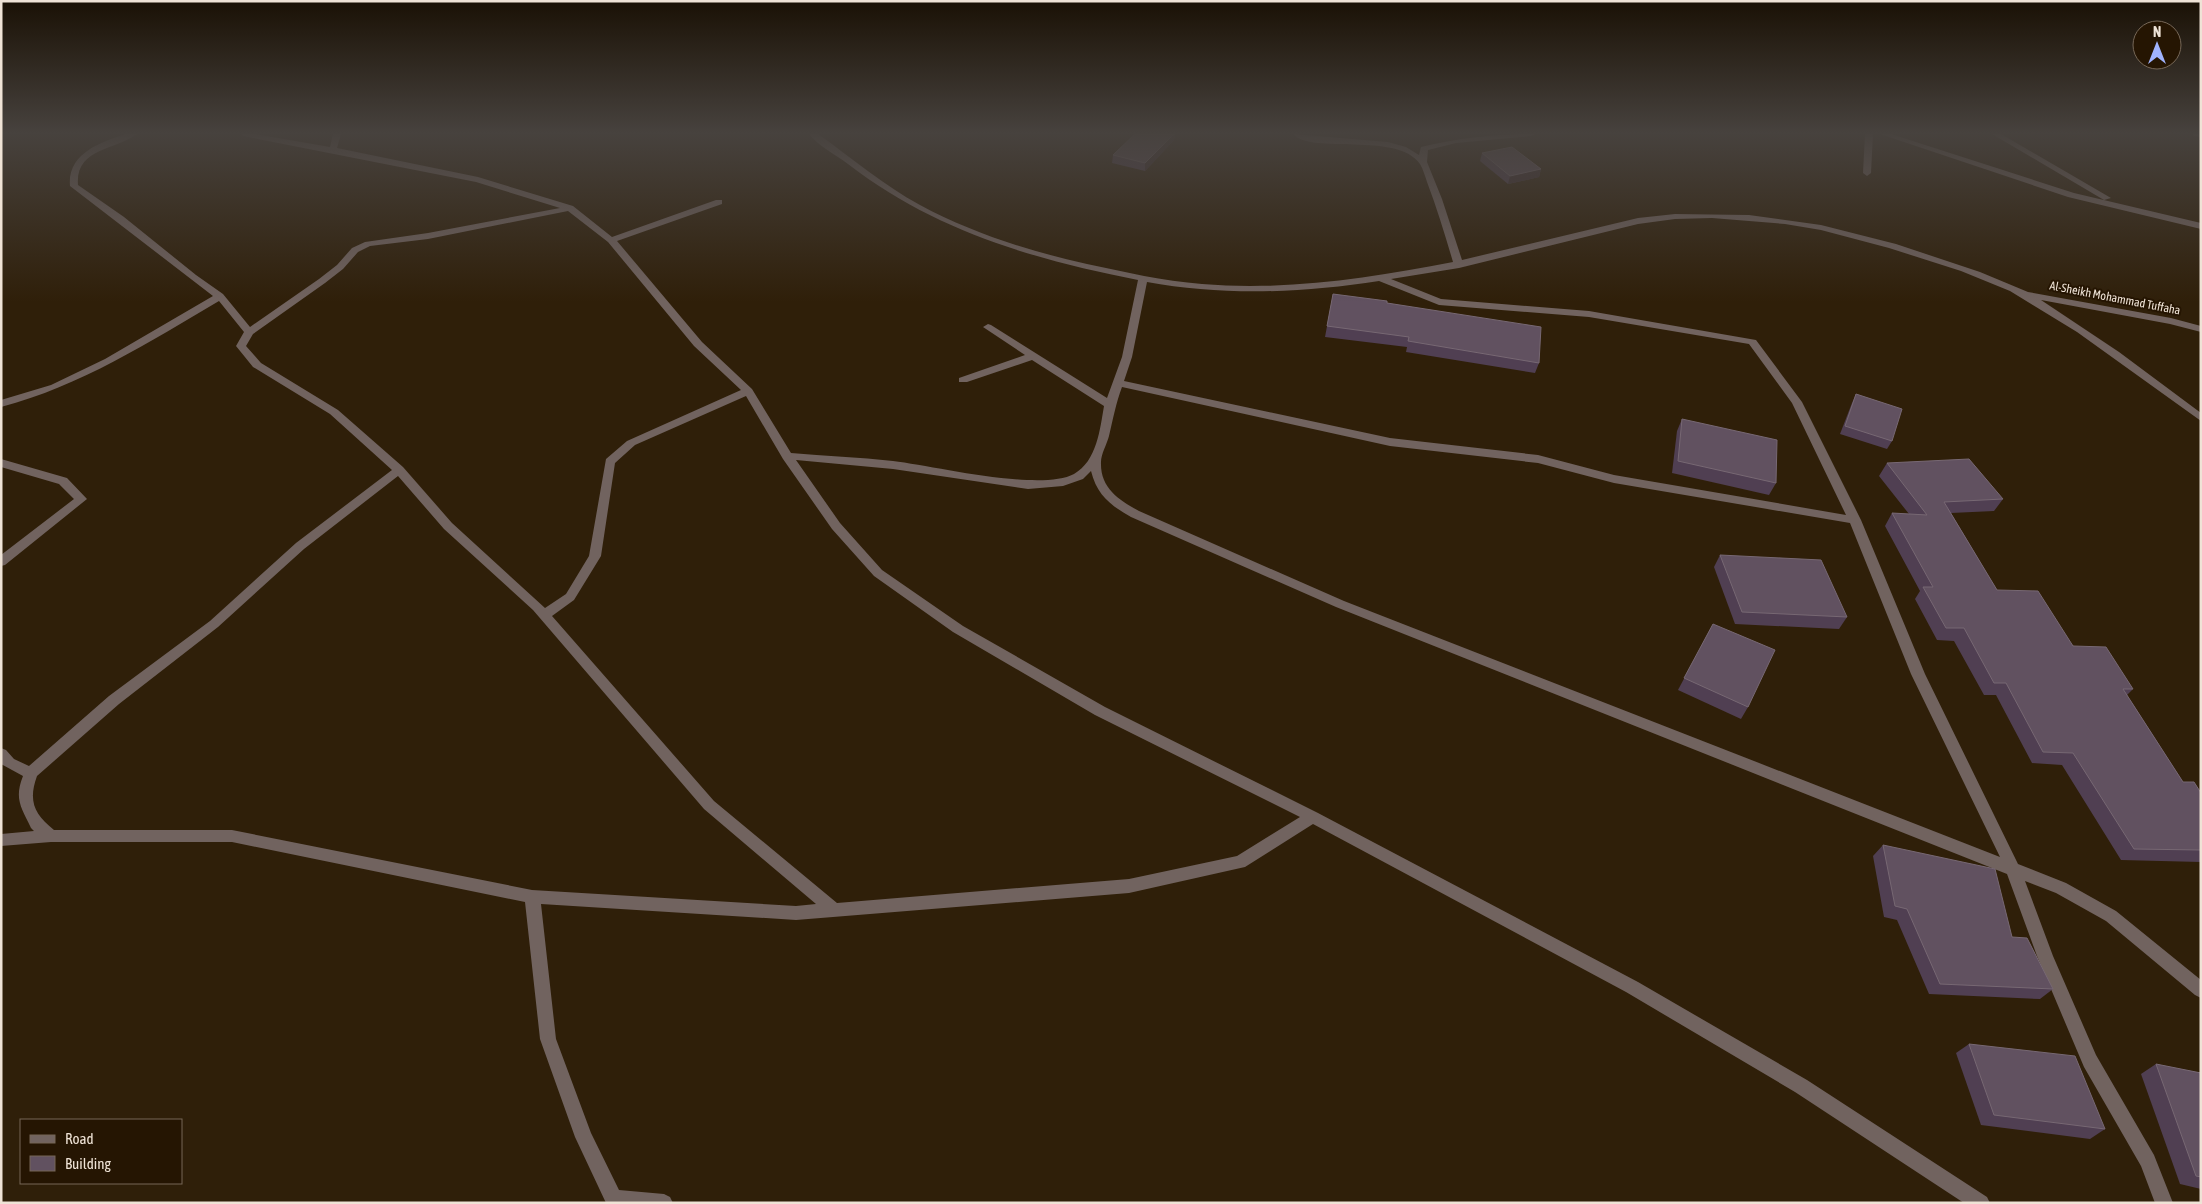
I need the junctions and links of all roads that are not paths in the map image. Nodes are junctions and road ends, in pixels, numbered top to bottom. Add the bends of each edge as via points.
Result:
1 (80, 190) edge
2 (511, 190) edge
3 (889, 190) edge
4 (1434, 190) edge
5 (2058, 190) edge
6 (2091, 190) edge
7 (719, 202) dead end
8 (570, 208) junction
9 (2132, 210) junction
10 (2201, 226) edge
11 (611, 240) junction
12 (1460, 265) junction
13 (1143, 279) junction
14 (1383, 279) junction
15 (2023, 294) junction
16 (220, 296) junction
17 (988, 327) dead end
18 (2201, 329) edge
19 (249, 332) junction
20 (1033, 356) junction
21 (963, 380) dead end
22 (1118, 383) junction
23 (748, 391) junction
24 (1, 404) edge
25 (1110, 405) junction
26 (2201, 418) edge
27 (787, 456) junction
28 (1095, 461) junction
29 (1, 463) edge
30 (399, 470) junction
31 (1855, 520) junction
32 (1, 562) edge
33 (544, 615) junction
34 (1, 754) edge
35 (30, 773) junction
36 (1313, 817) junction
37 (51, 836) junction
38 (1, 840) edge
39 (2013, 869) junction
40 (532, 897) junction
41 (834, 910) junction
42 (2201, 990) edge
43 (616, 1201) edge
44 (664, 1203) edge
45 (1981, 1203) edge
46 (2164, 1203) edge

1 - 16 street
2 - 8 street
3 - 13 street via 1000,244
4 - 12 street
5 - 9 street
6 - 9 street
7 - 11 street
8 - 11 street
8 - 19 street via 428,236 368,244
9 - 10 street
11 - 23 street via 698,344
12 - 14 street
12 - 15 street via 1638,221 1728,215 1790,221 1842,232 1940,261
13 - 14 street via 1204,287 1266,288
13 - 22 street via 1127,357
14 - 31 street via 1439,302 1589,314 1752,342 1797,402
15 - 18 street, Al-Sheikh Mohammad Tuffaha
15 - 26 street via 2105,346
16 - 19 street
16 - 24 street via 108,361 55,387
17 - 20 street
19 - 30 street via 241,346 257,365 334,412
20 - 21 street
20 - 25 street
22 - 25 street
22 - 31 street via 1390,442 1538,459 1614,479
23 - 27 street
23 - 33 street via 631,443 610,462 602,528 595,556 570,597
25 - 28 street
27 - 28 street via 893,465 1028,485 1059,483 1079,476
27 - 36 street via 836,526 878,573 958,629 1100,711
28 - 39 street via 1098,484 1112,501 1135,514 1340,604
29 - 32 street via 63,480 81,499
30 - 33 street via 448,526
30 - 35 street via 300,546 214,624 114,700
31 - 39 street via 1918,674
33 - 41 street via 709,805
34 - 35 street via 9,763
35 - 37 street via 25,801 36,824
36 - 41 street via 1240,862 1129,886
36 - 45 street via 1641,992 1801,1086
37 - 38 street
37 - 40 street via 232,836
39 - 42 street via 2061,888 2111,916
39 - 46 street via 2045,956 2090,1061 2148,1161
40 - 41 street via 796,913
40 - 43 street via 548,1039 584,1137
43 - 44 street

